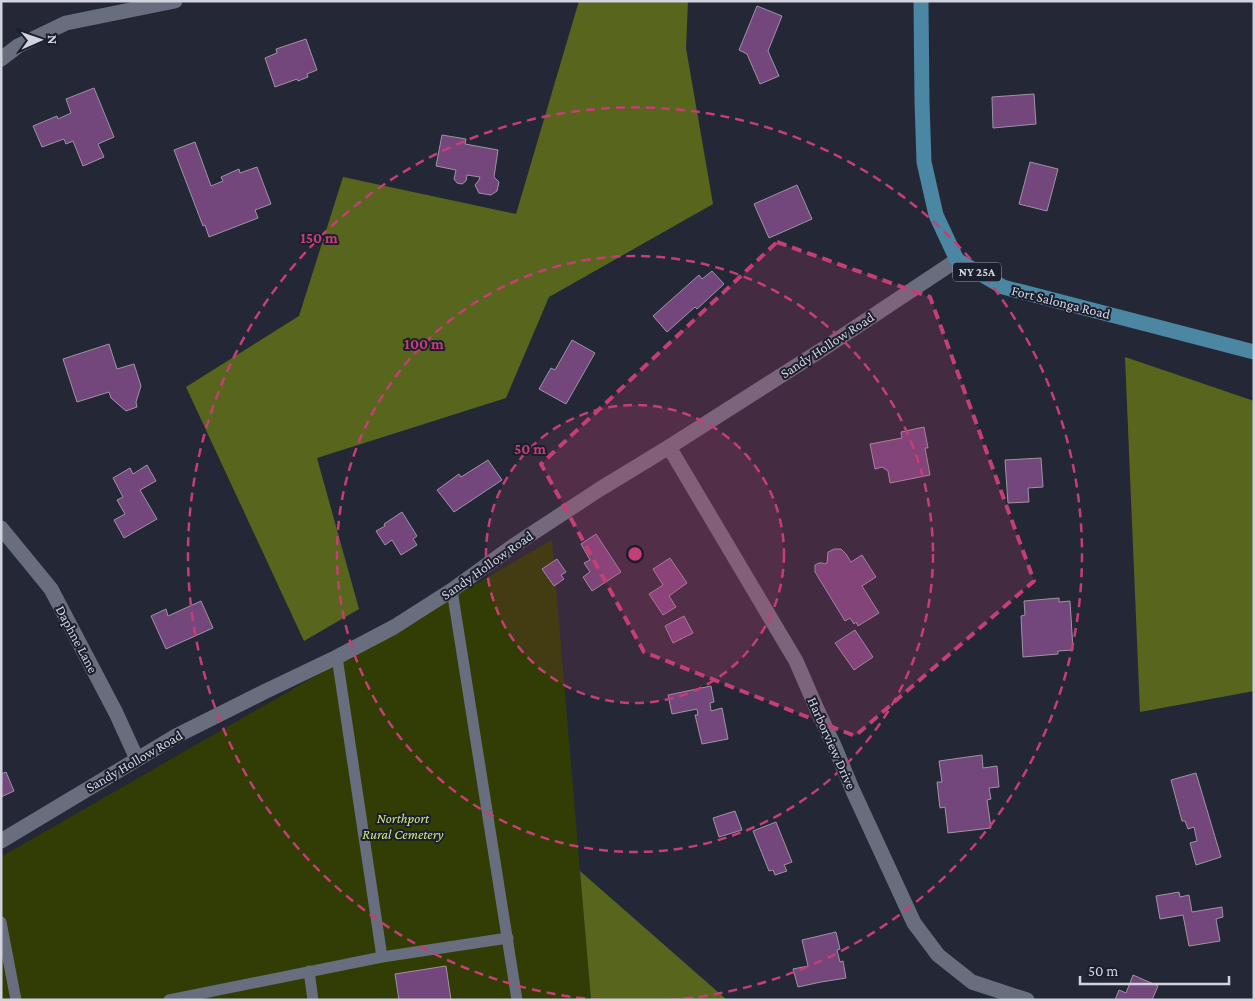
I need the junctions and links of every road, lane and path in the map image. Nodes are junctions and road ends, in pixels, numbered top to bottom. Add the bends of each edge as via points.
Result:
1 (174, 1) edge
2 (922, 1) edge
3 (1, 59) edge
4 (957, 260) junction
5 (1254, 352) edge
6 (669, 447) junction
7 (1, 528) edge
8 (452, 590) junction
9 (337, 657) junction
10 (137, 759) junction
11 (1, 841) edge
12 (1, 922) edge
13 (508, 938) junction
14 (382, 956) junction
15 (309, 971) junction
16 (16, 1000) edge
17 (169, 1000) edge
18 (314, 1000) edge
19 (518, 1000) edge
20 (1027, 1000) edge

1 - 3 street via 66,23 18,46
2 - 4 main road, NY 25A via 924,162 936,215
4 - 5 main road, Fort Salonga Road / NY 25A via 1003,288
4 - 6 street, Sandy Hollow Road
6 - 8 street, Sandy Hollow Road via 600,489
6 - 20 street, Harborview Drive via 796,660 914,923 938,955 972,982
7 - 10 street, Daphne Lane via 51,589
8 - 9 street, Sandy Hollow Road via 394,627
8 - 13 lane
9 - 10 street, Sandy Hollow Road via 176,736
9 - 14 lane
10 - 11 street, Sandy Hollow Road
12 - 16 lane
13 - 14 lane
13 - 19 lane
14 - 15 lane
15 - 17 lane
15 - 18 lane

